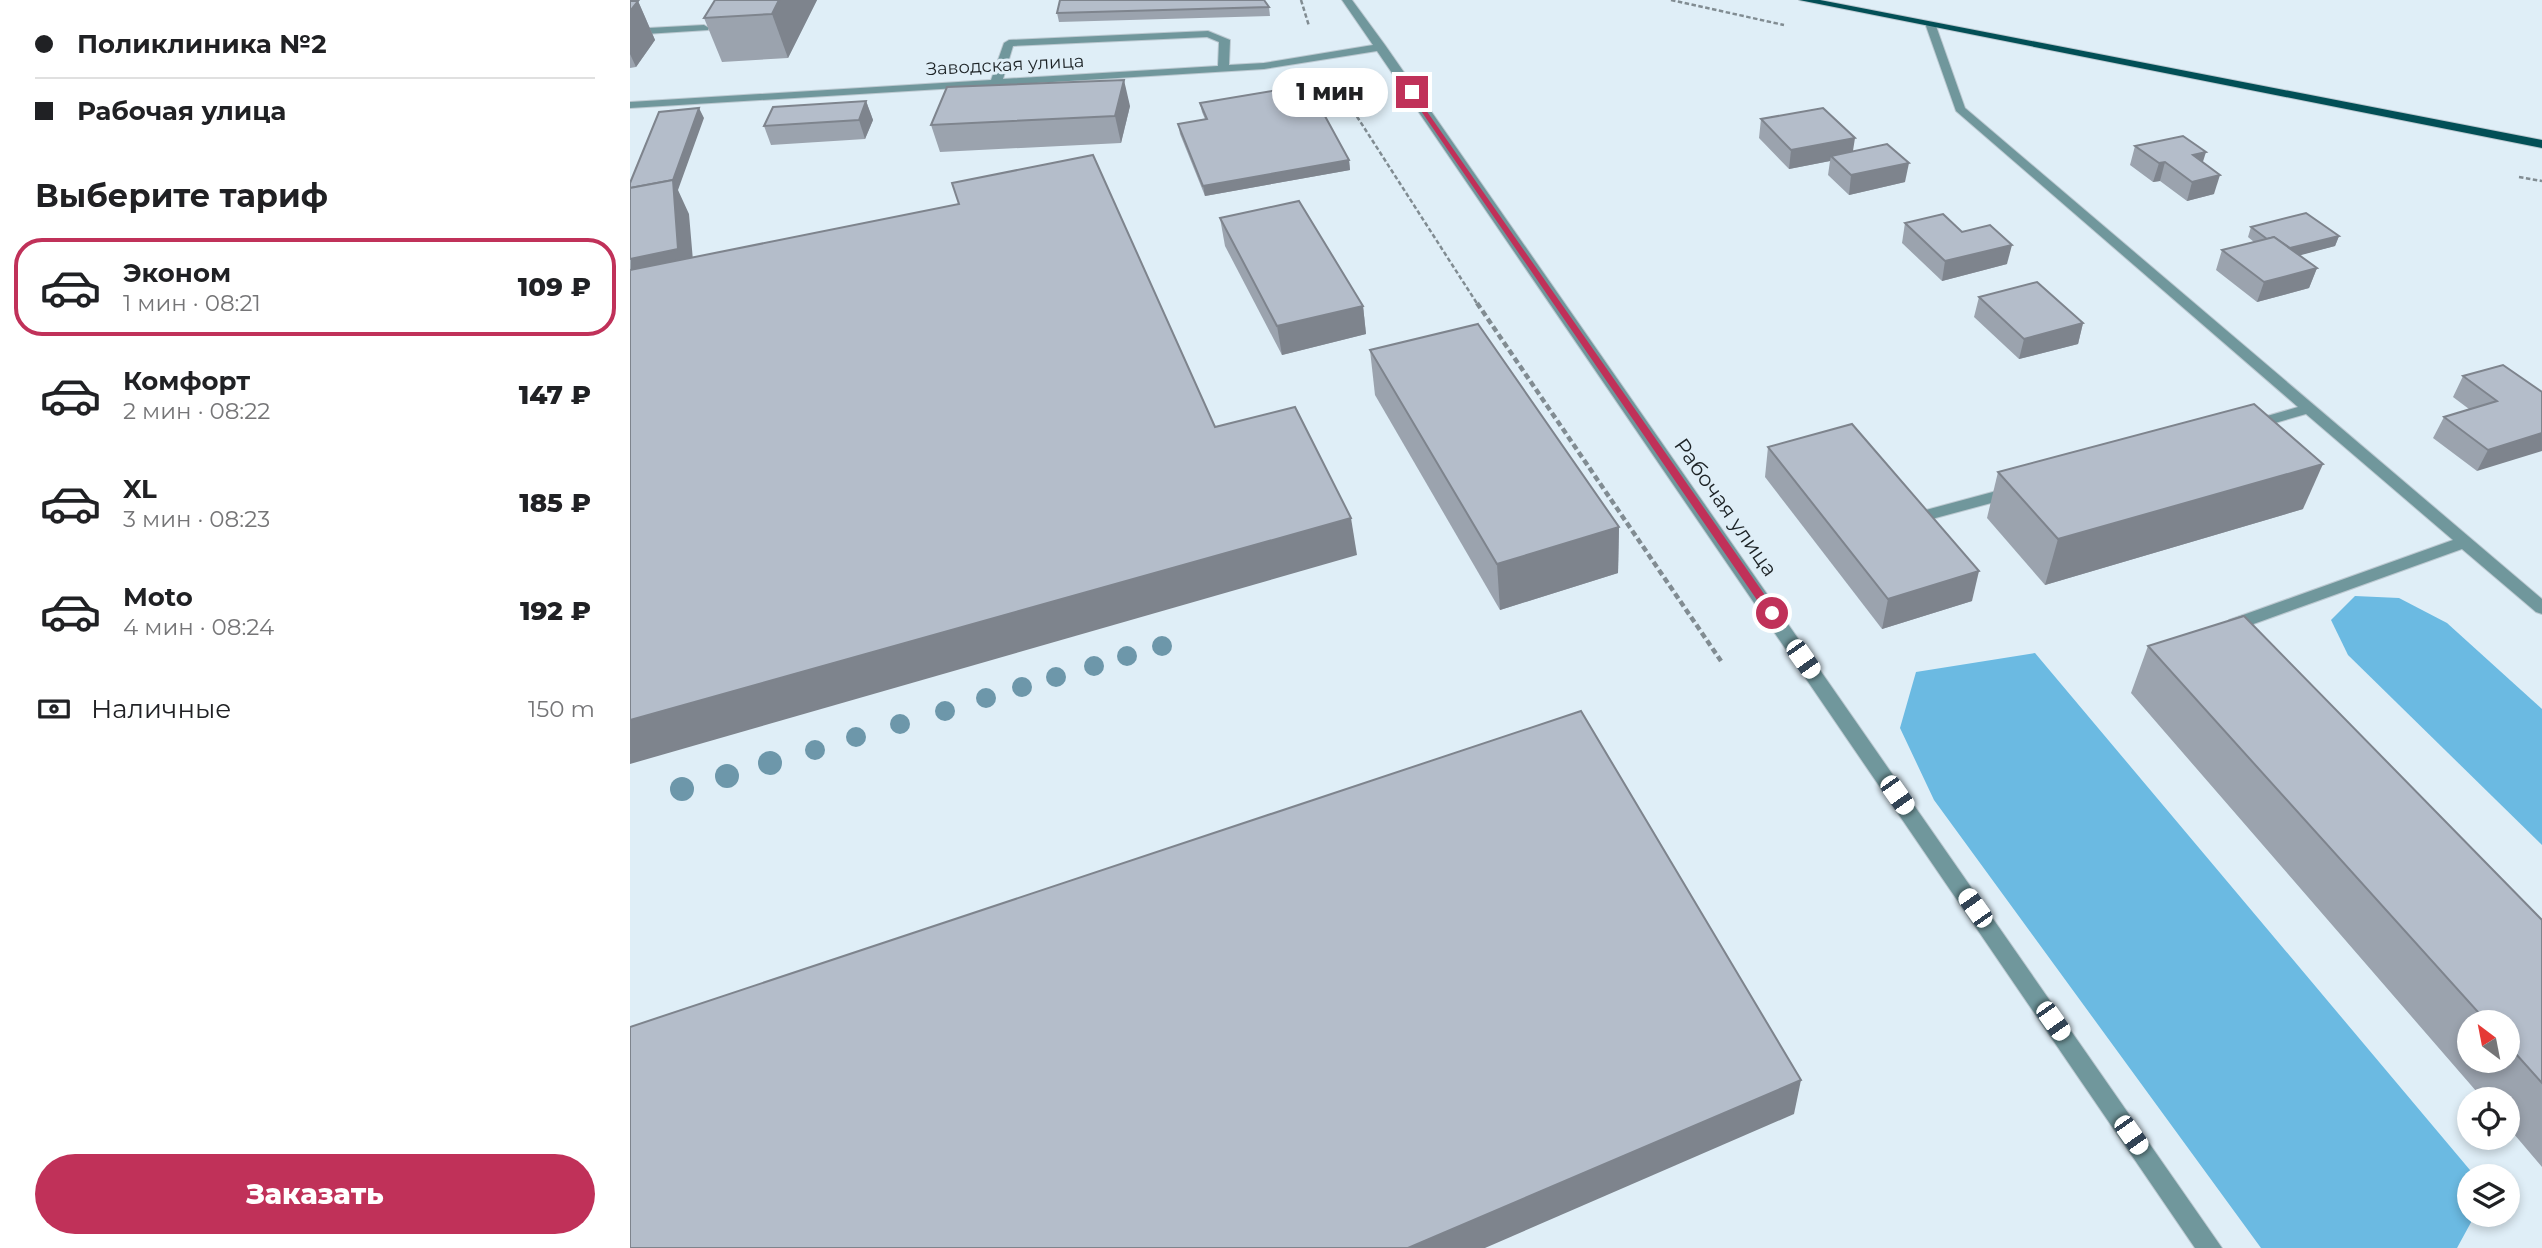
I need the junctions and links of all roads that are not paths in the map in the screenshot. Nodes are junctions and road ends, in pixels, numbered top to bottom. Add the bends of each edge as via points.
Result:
1 (1347, 0) edge
2 (1804, 0) edge
3 (1931, 26) junction
4 (704, 28) dead end
5 (630, 32) edge
6 (1381, 47) junction
7 (1223, 69) junction
8 (996, 83) junction
9 (630, 105) edge
10 (2542, 144) edge
11 (2311, 408) junction
12 (2232, 430) edge
13 (2035, 485) edge
14 (1917, 518) edge
15 (2465, 542) junction
16 (2542, 608) edge
17 (2255, 644) edge
18 (2210, 1248) edge

1 - 6 street, Рабочая улица
2 - 3 main road
3 - 10 main road
3 - 11 street via 1960,109
4 - 5 street
6 - 7 street, Заводская улица
6 - 18 street, Рабочая улица
7 - 8 street, Заводская улица
7 - 8 street via 1225,40 1208,34 1009,43
8 - 9 street, Заводская улица
11 - 12 street
11 - 15 street
13 - 14 street
15 - 16 street
15 - 17 street via 2235,624

